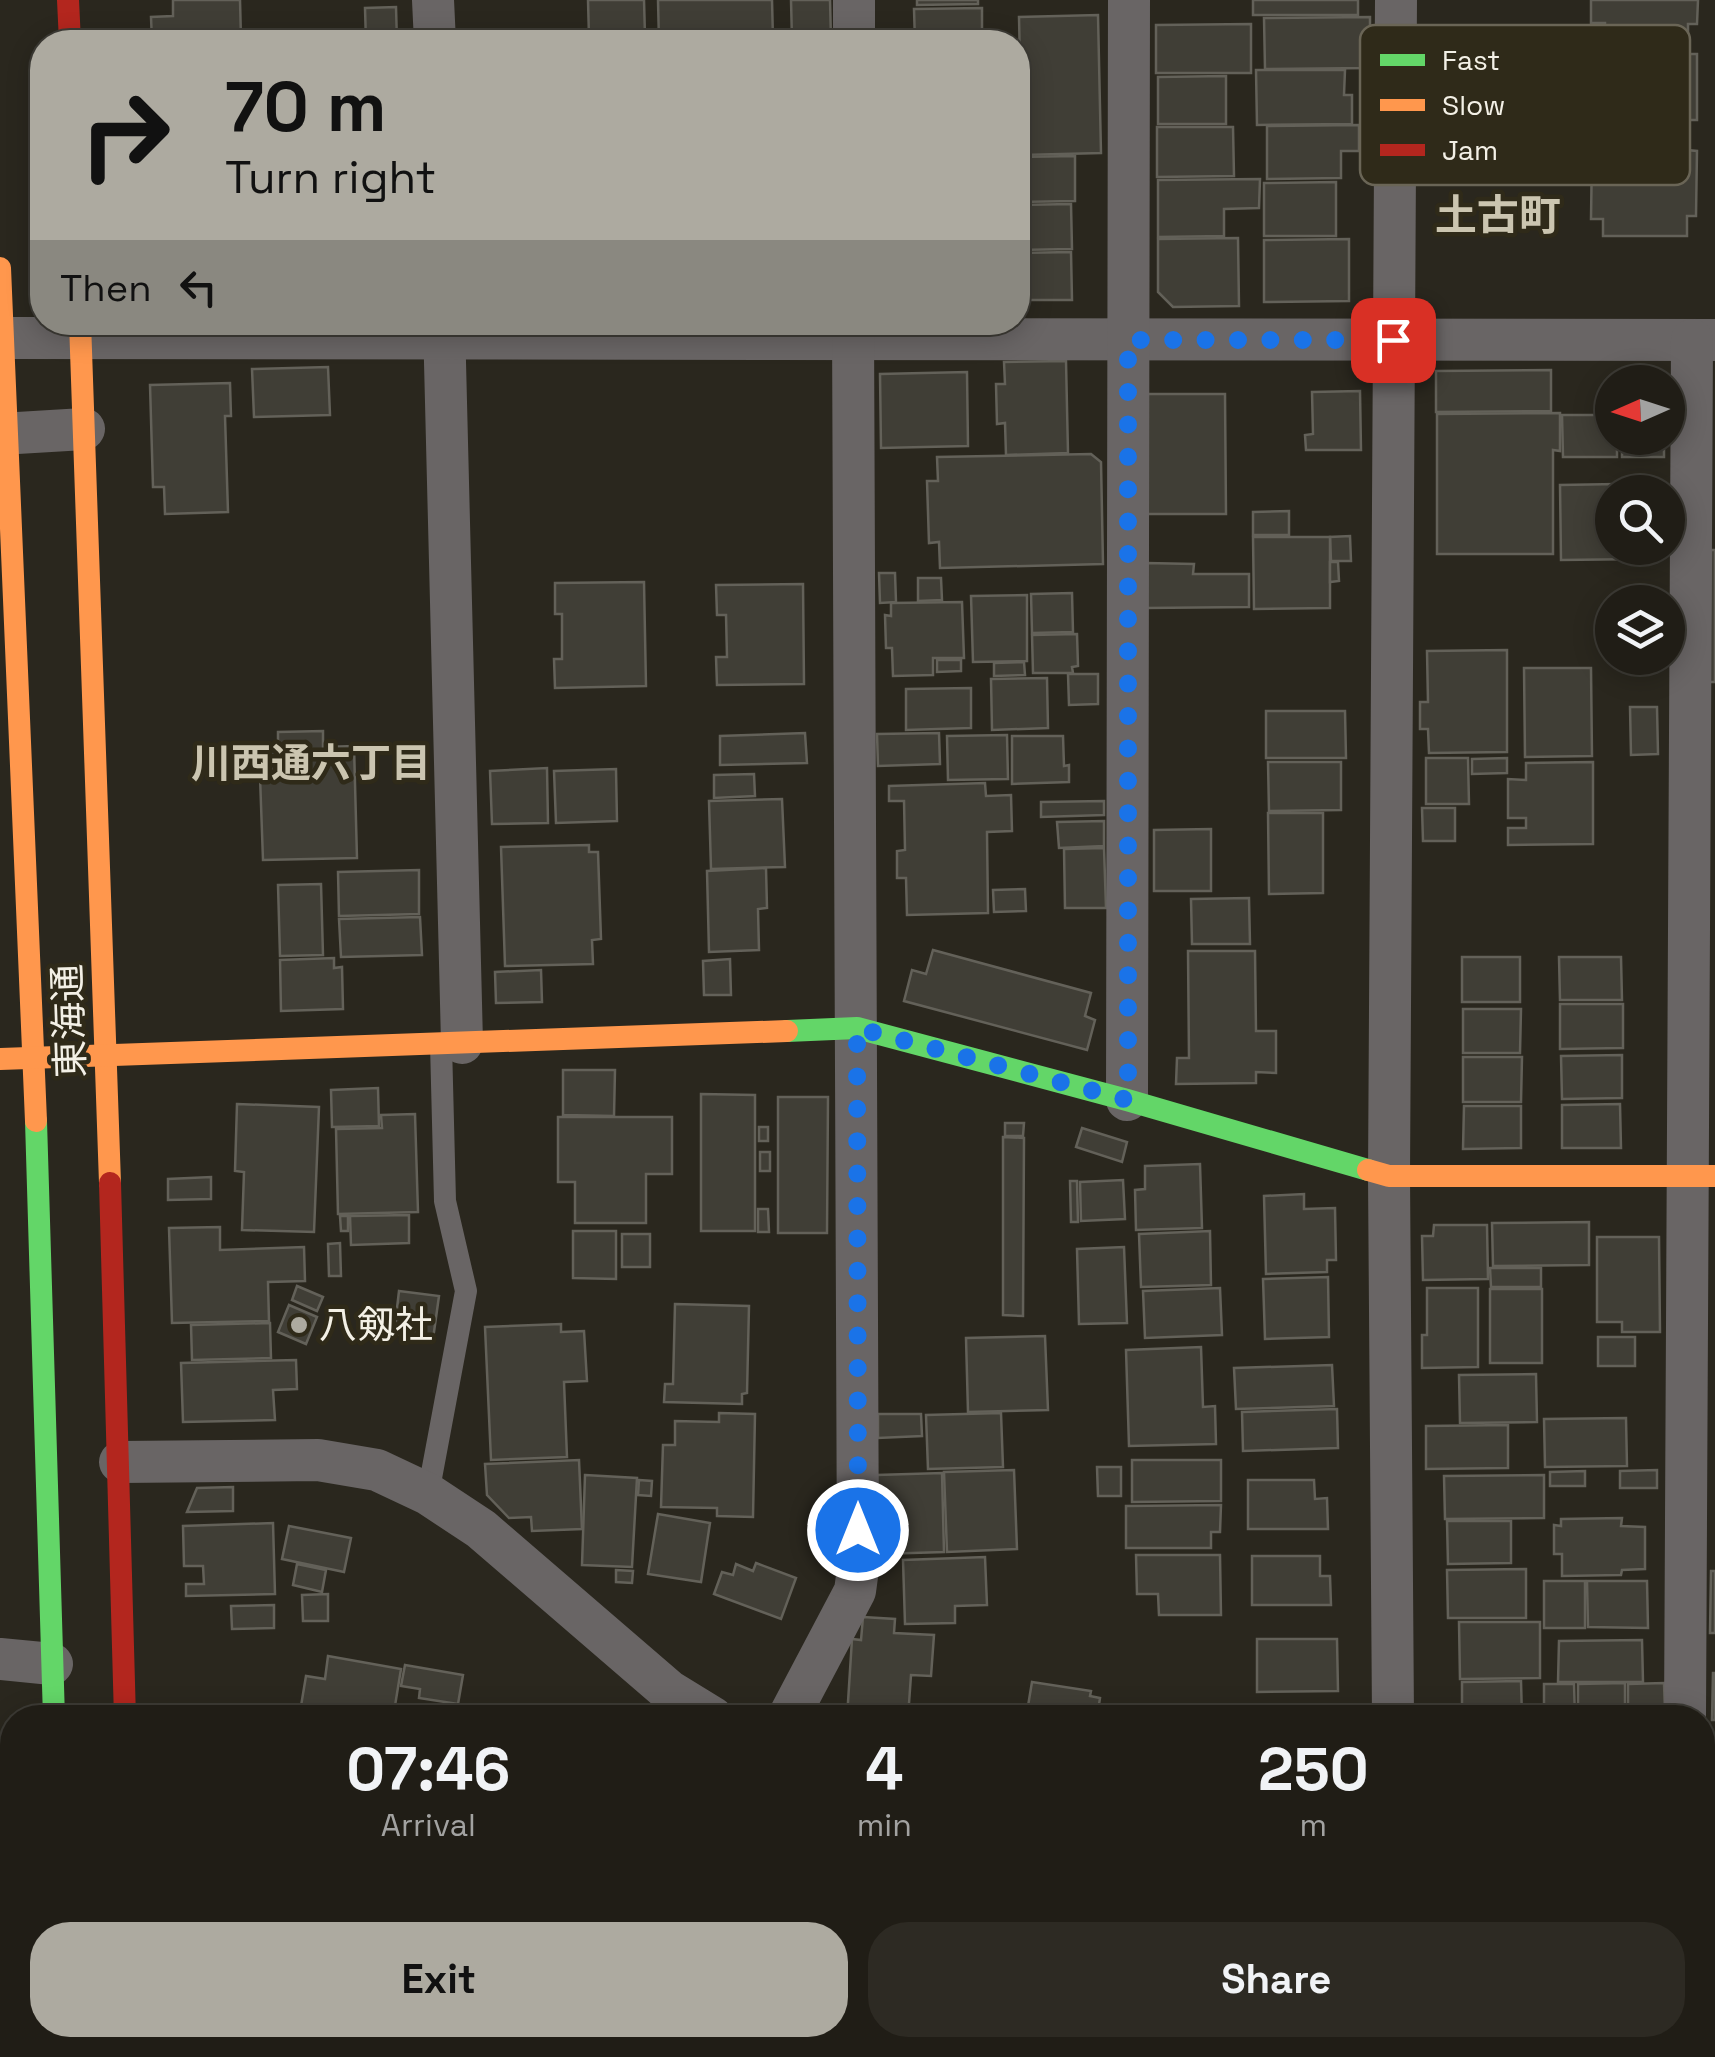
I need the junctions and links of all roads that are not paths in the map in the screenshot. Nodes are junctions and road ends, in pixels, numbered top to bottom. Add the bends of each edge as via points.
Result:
1 (68, 0) edge
2 (433, 0) edge
3 (854, 0) edge
4 (1129, 0) edge
5 (1396, 0) edge
6 (1396, 25) edge
7 (69, 30) edge
8 (434, 30) edge
9 (854, 30) edge
10 (1394, 185) edge
11 (0, 268) edge
12 (32, 335) edge
13 (80, 335) edge
14 (444, 335) edge
15 (854, 335) edge
16 (976, 335) edge
17 (3, 338) junction
18 (1128, 340) junction
19 (1393, 340) junction
20 (1703, 340) edge
21 (84, 429) junction
22 (4, 434) edge
23 (857, 1028) junction
24 (451, 1043) junction
25 (105, 1056) junction
26 (34, 1058) junction
27 (0, 1059) edge
28 (1128, 1100) junction
29 (1389, 1176) junction
30 (1700, 1176) edge
31 (120, 1462) junction
32 (428, 1494) junction
33 (0, 1659) edge
34 (52, 1664) junction
35 (54, 1705) edge
36 (125, 1705) edge
37 (692, 1705) edge
38 (795, 1705) edge
39 (1393, 1705) edge
40 (1685, 1705) edge

1 - 7 main road
2 - 8 street
3 - 9 street
4 - 18 street
5 - 6 street
10 - 19 street
11 - 17 main road, 東海通
12 - 17 street
13 - 21 main road, 東海通
14 - 24 street
15 - 23 street
16 - 18 street
17 - 22 main road, 東海通
18 - 19 street
18 - 28 street
19 - 20 street
19 - 29 street
20 - 30 street
21 - 22 street
21 - 25 main road, 東海通
22 - 26 main road, 東海通
23 - 24 main road
23 - 28 main road
23 - 38 street via 858,1569 854,1591
24 - 25 main road
24 - 32 lane via 445,1200 466,1290
25 - 26 main road
25 - 31 main road, 東海通
26 - 27 main road
26 - 34 main road, 東海通
28 - 29 main road
29 - 30 main road
29 - 39 street
30 - 40 street
31 - 32 street via 318,1460 376,1470
31 - 36 main road, 東海通
32 - 37 street via 480,1529
33 - 34 street
34 - 35 main road, 東海通

